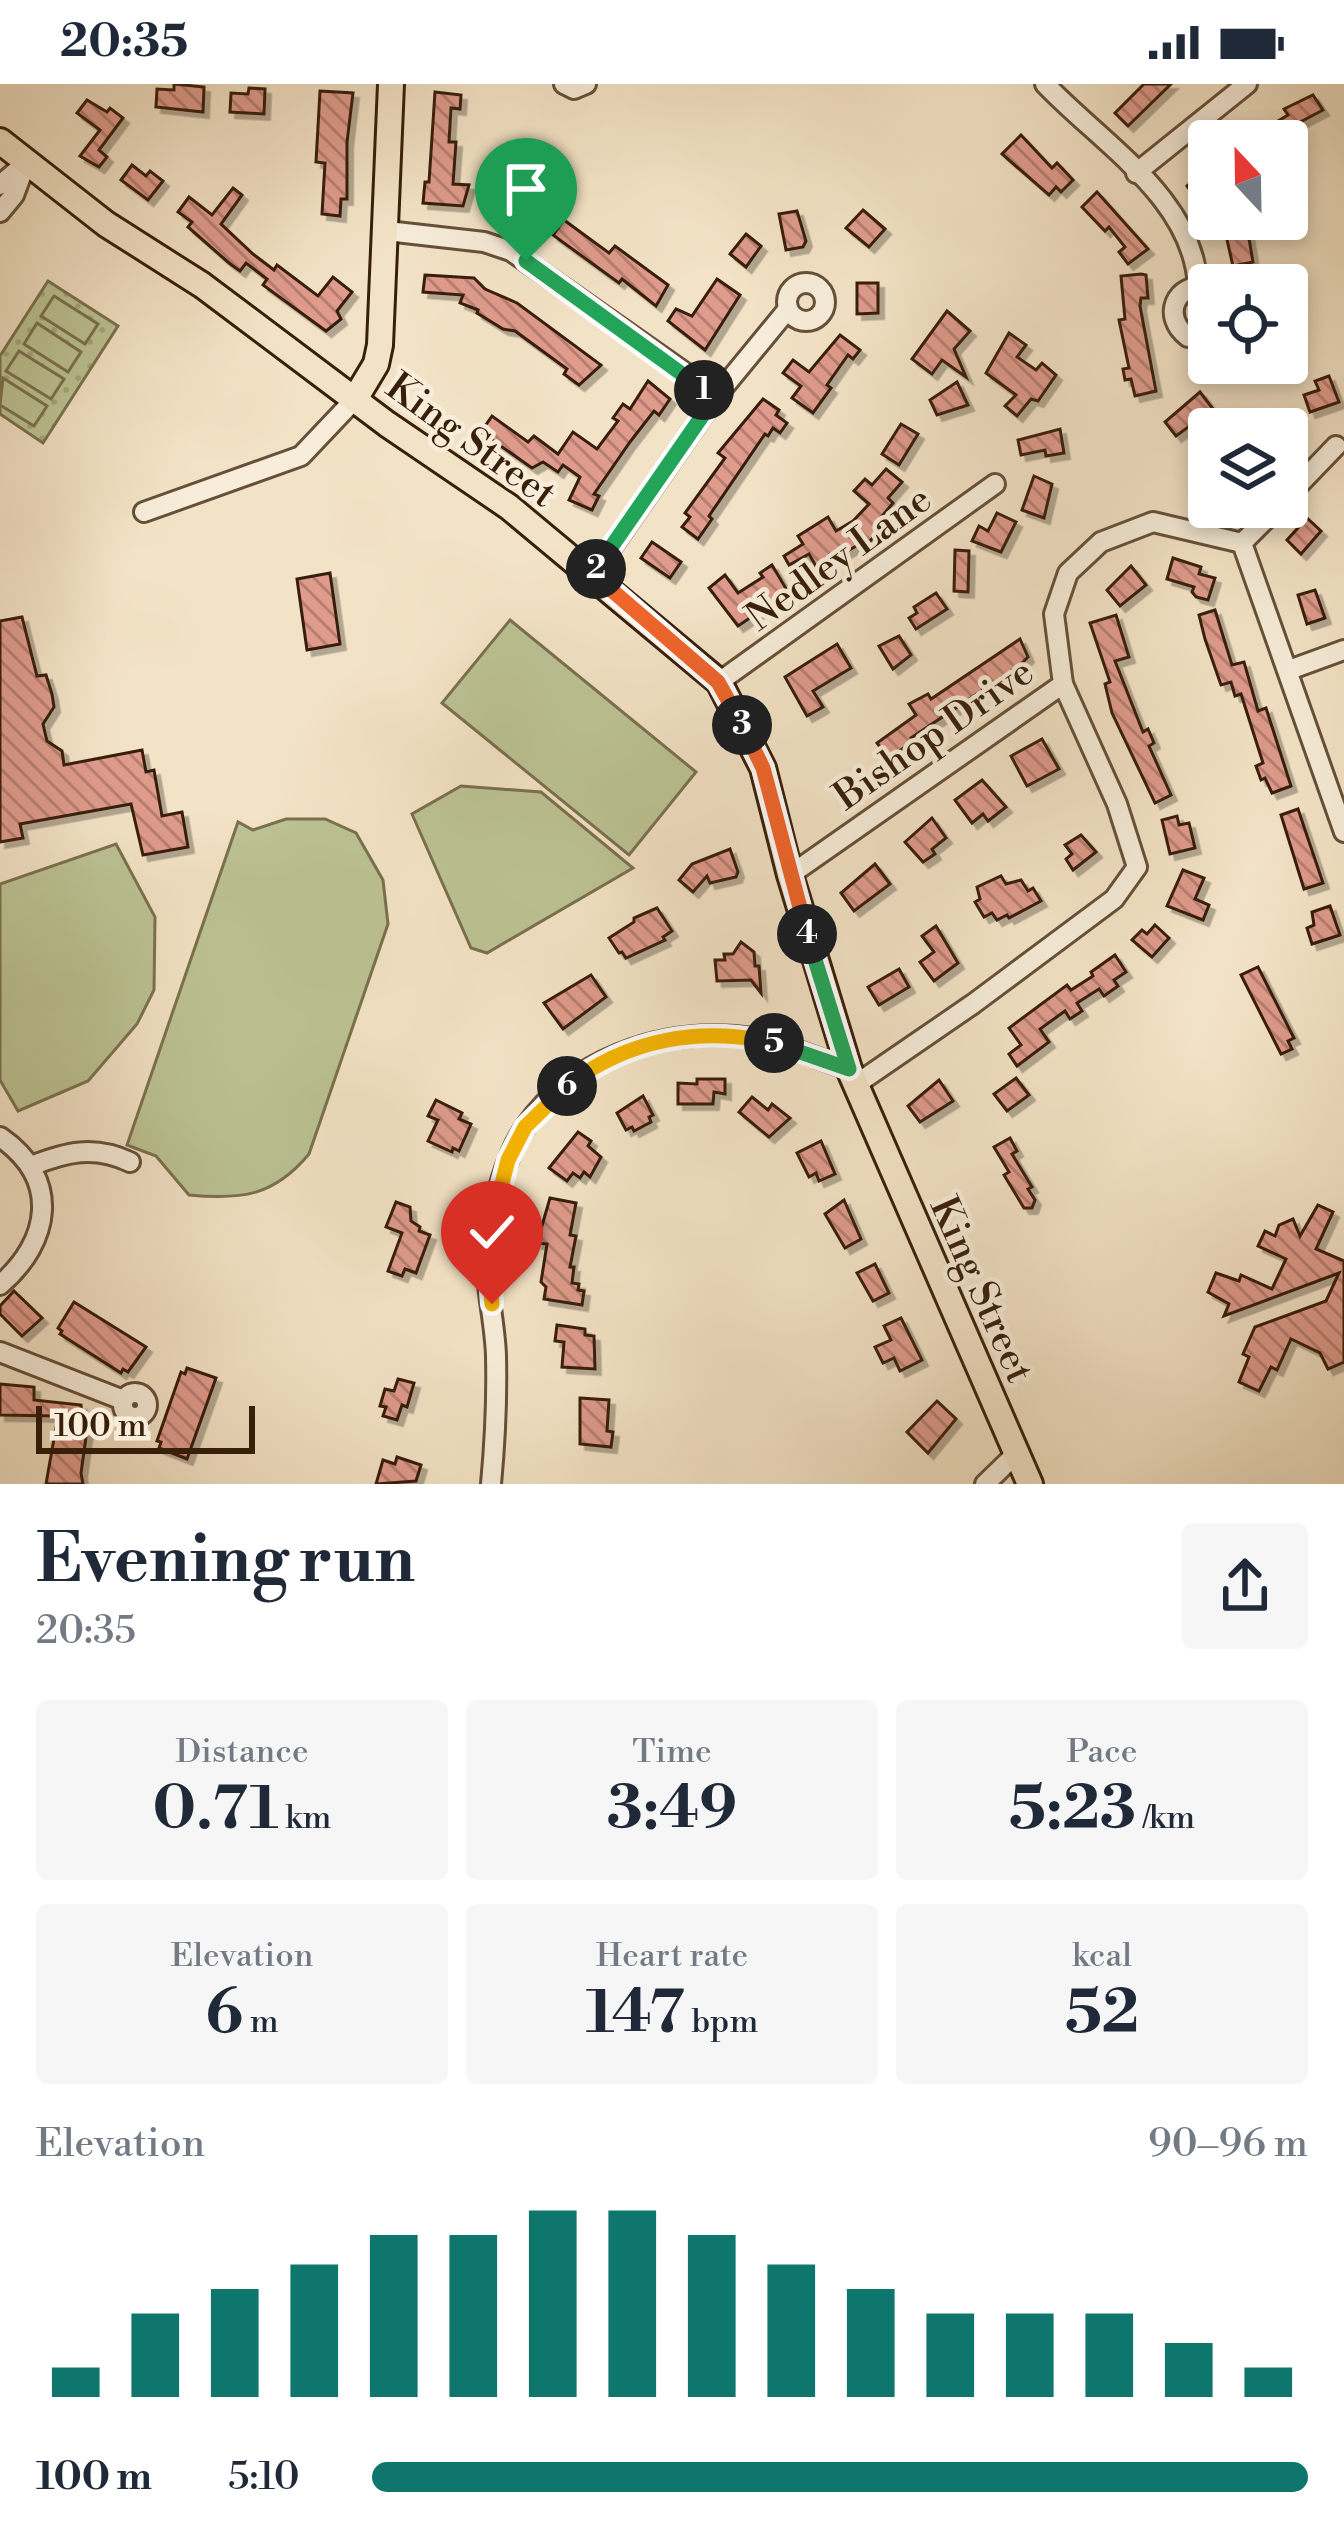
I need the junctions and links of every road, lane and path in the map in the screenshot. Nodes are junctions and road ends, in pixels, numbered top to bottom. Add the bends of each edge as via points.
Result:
1 (391, 84) edge
2 (564, 84) edge
3 (586, 84) edge
4 (1045, 84) edge
5 (1247, 84) edge
6 (0, 141) edge
7 (26, 163) junction
8 (1136, 172) junction
9 (0, 185) edge
10 (0, 212) edge
11 (386, 231) junction
12 (1197, 264) edge
13 (1188, 291) edge
14 (788, 309) dead end
15 (1188, 337) edge
16 (355, 399) junction
17 (714, 399) junction
18 (1336, 446) dead end
19 (1308, 475) edge
20 (995, 484) dead end
21 (144, 512) dead end
22 (1257, 528) edge
23 (1242, 543) junction
24 (593, 574) junction
25 (1344, 650) edge
26 (1289, 670) junction
27 (718, 682) junction
28 (1063, 684) junction
29 (1344, 832) edge
30 (790, 875) junction
31 (852, 1077) junction
32 (2, 1145) edge
33 (130, 1162) dead end
34 (31, 1166) junction
35 (0, 1285) edge
36 (0, 1352) edge
37 (123, 1400) dead end
38 (1016, 1454) junction
39 (491, 1484) edge
40 (986, 1484) edge
41 (1030, 1484) edge

1 - 11 main road
2 - 3 street
4 - 8 street
5 - 8 street
6 - 7 main road, King Street
7 - 9 street
7 - 10 street
7 - 16 main road, King Street
8 - 12 street via 1184,230
11 - 16 main road via 380,345
11 - 17 street via 511,251
13 - 15 street via 1172,311
14 - 17 street
16 - 21 street via 301,456
16 - 24 main road, King Street
17 - 24 street
18 - 19 street
20 - 27 street, Nedley Lane
22 - 23 street
23 - 26 street
23 - 28 street, Bishop Drive via 1153,522 1101,542 1068,573 1054,614
24 - 27 main road, King Street
25 - 26 street
26 - 29 street
27 - 30 main road, King Street via 763,768
28 - 30 street, Bishop Drive
28 - 31 street via 1137,867 1114,899
30 - 31 main road, King Street
31 - 38 main road, King Street
31 - 39 street via 771,1042 661,1039 622,1051 548,1101 508,1160 487,1242 496,1356
32 - 34 street
33 - 34 street via 97,1150
34 - 35 street via 44,1206 40,1226
36 - 37 street
38 - 40 street
38 - 41 main road, King Street

